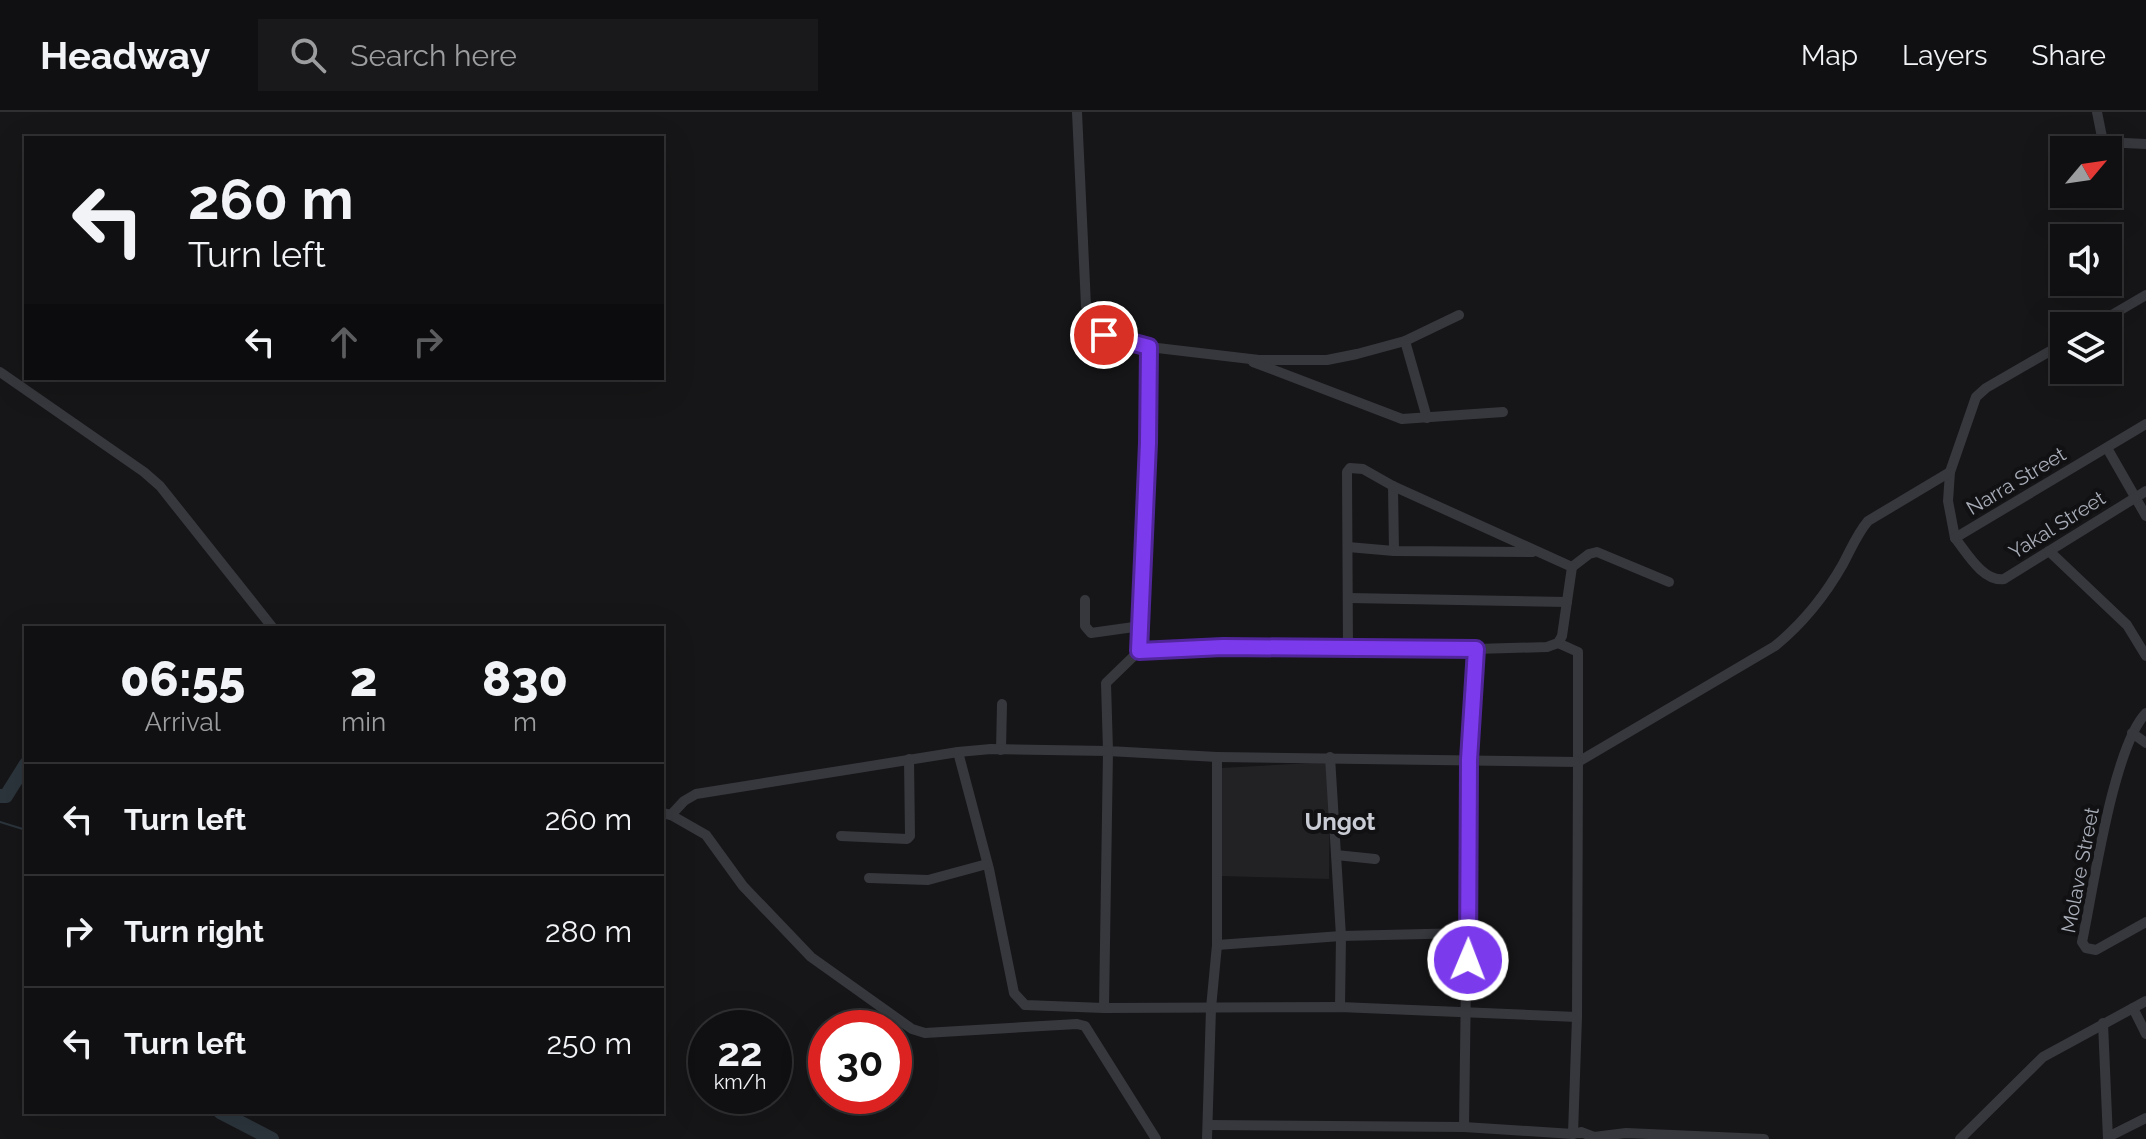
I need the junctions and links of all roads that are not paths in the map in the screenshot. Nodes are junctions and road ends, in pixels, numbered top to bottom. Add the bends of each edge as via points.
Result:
1 (1077, 112) edge
2 (2097, 112) edge
3 (2146, 144) edge
4 (2146, 295) edge
5 (2117, 312) edge
6 (1459, 315) dead end
7 (1405, 341) junction
8 (1149, 347) junction
9 (2050, 351) edge
10 (1244, 358) junction
11 (1297, 360) junction
12 (0, 372) edge
13 (1294, 379) junction
14 (1503, 412) dead end
15 (1427, 418) junction
16 (2146, 424) edge
17 (2107, 448) junction
18 (1950, 472) junction
19 (1393, 486) junction
20 (2141, 494) edge
21 (2146, 516) edge
22 (1955, 538) junction
23 (1348, 547) junction
24 (1394, 551) junction
25 (2049, 551) junction
26 (1538, 552) junction
27 (1572, 567) junction
28 (1669, 582) dead end
29 (1349, 598) junction
30 (1085, 600) dead end
31 (1567, 602) junction
32 (271, 626) edge
33 (1141, 626) junction
34 (1558, 643) junction
35 (1348, 649) junction
36 (1476, 649) junction
37 (1139, 651) junction
38 (2146, 656) edge
39 (1002, 704) dead end
40 (2146, 713) edge
41 (2132, 733) junction
42 (2146, 743) edge
43 (1001, 750) junction
44 (1108, 751) junction
45 (958, 752) junction
46 (1217, 757) junction
47 (1330, 757) junction
48 (909, 759) junction
49 (1469, 760) junction
50 (1578, 762) junction
51 (666, 814) edge
52 (841, 836) dead end
53 (1336, 855) junction
54 (1375, 859) dead end
55 (987, 864) junction
56 (869, 878) dead end
57 (2146, 922) edge
58 (1468, 933) junction
59 (1341, 936) junction
60 (1217, 945) junction
61 (2146, 1001) edge
62 (1340, 1007) junction
63 (1104, 1008) junction
64 (1211, 1008) junction
65 (2133, 1008) junction
66 (1466, 1014) junction
67 (1577, 1017) junction
68 (2103, 1023) junction
69 (2146, 1034) edge
70 (2146, 1118) edge
71 (1208, 1125) junction
72 (1464, 1127) junction
73 (1573, 1134) junction
74 (2108, 1138) edge
75 (1156, 1139) edge
76 (1207, 1139) edge
77 (1764, 1139) edge
78 (1960, 1139) edge

1 - 8 street via 1086,306 1093,325 1104,335
2 - 3 street via 2106,144
4 - 5 street
6 - 7 street
7 - 11 street via 1327,360
7 - 15 street
8 - 10 street
8 - 33 street
9 - 18 street, Narra Street via 1976,397
10 - 11 street
10 - 13 street
11 - 13 street
12 - 32 street via 160,486
13 - 15 street via 1402,419
14 - 15 street
16 - 17 street, Narra Street
17 - 20 street
17 - 22 street, Narra Street
18 - 22 street, Narra Street via 1948,501
18 - 50 street via 1868,521 1828,588 1775,646
19 - 23 street via 1355,467 1347,472
19 - 24 street
19 - 26 street
20 - 21 street
20 - 25 street, Yakal Street
22 - 25 street, Yakal Street via 1982,571 1998,580
23 - 24 street
23 - 29 street
24 - 26 street
25 - 38 street via 2127,625
26 - 27 street
27 - 28 street via 1597,552
27 - 31 street
29 - 31 street
29 - 35 street
30 - 33 street via 1085,626 1091,633
31 - 34 street
33 - 37 street
34 - 36 street
34 - 50 street via 1578,652
35 - 36 street
35 - 37 street
36 - 49 street
37 - 44 street via 1106,683
39 - 43 street
40 - 41 street
41 - 42 street
41 - 57 street, Molave Street via 2112,796 2082,942 2096,950
43 - 44 street
43 - 45 street
44 - 46 street
44 - 63 street
45 - 48 street
45 - 55 street
46 - 47 street
46 - 60 street
47 - 49 street
47 - 53 street
48 - 51 street via 696,794
48 - 52 street via 910,836
49 - 50 street
49 - 58 street
50 - 67 street
51 - 75 street via 709,837 743,886 811,957 912,1029 925,1033 1085,1026
53 - 54 street
53 - 59 street
55 - 56 street via 928,880
55 - 63 street via 1014,993 1021,1003
58 - 59 street
58 - 66 street
59 - 60 street
59 - 62 street
60 - 64 street
61 - 65 street
62 - 64 street
62 - 66 street
63 - 64 street
64 - 71 street
65 - 68 street
65 - 69 street
66 - 67 street
66 - 72 street
67 - 73 street
68 - 74 street
68 - 78 street via 2043,1057
70 - 74 street
71 - 72 street
71 - 76 street
72 - 73 street
73 - 77 street

